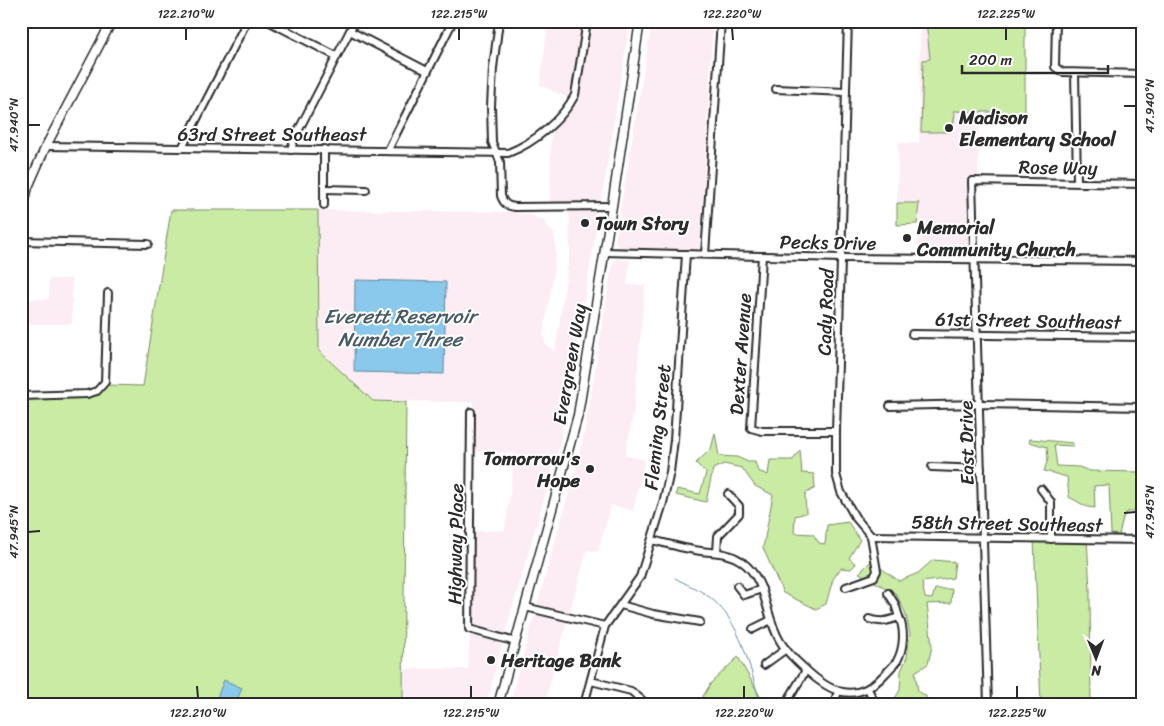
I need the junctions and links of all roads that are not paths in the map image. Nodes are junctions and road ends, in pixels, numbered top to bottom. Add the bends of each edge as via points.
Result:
1 (112, 21) edge
2 (247, 21) edge
3 (268, 21) edge
4 (354, 21) edge
5 (453, 21) edge
6 (499, 21) edge
7 (587, 21) edge
8 (640, 21) edge
9 (722, 21) edge
10 (848, 21) edge
11 (1056, 21) edge
12 (350, 31) junction
13 (336, 56) junction
14 (427, 72) junction
15 (1075, 73) junction
16 (1143, 74) edge
17 (776, 89) dead end
18 (846, 92) junction
19 (46, 146) junction
20 (182, 148) junction
21 (324, 149) junction
22 (291, 150) junction
23 (388, 150) junction
24 (497, 152) junction
25 (972, 181) joint
26 (1077, 182) junction
27 (1143, 184) edge
28 (25, 185) edge
29 (324, 189) junction
30 (366, 190) dead end
31 (324, 205) dead end
32 (612, 206) junction
33 (21, 216) edge
34 (21, 241) edge
35 (148, 244) dead end
36 (604, 252) junction
37 (686, 254) junction
38 (705, 254) junction
39 (762, 256) junction
40 (842, 258) junction
41 (975, 259) junction
42 (1143, 261) edge
43 (108, 293) dead end
44 (912, 334) dead end
45 (978, 335) junction
46 (1143, 337) edge
47 (21, 396) edge
48 (980, 404) junction
49 (890, 406) dead end
50 (1143, 407) edge
51 (472, 412) dead end
52 (836, 431) junction
53 (932, 467) dead end
54 (981, 469) junction
55 (1041, 489) dead end
56 (728, 494) dead end
57 (871, 536) junction
58 (983, 539) junction
59 (1051, 539) junction
60 (652, 540) junction
61 (1142, 540) edge
62 (717, 552) junction
63 (737, 586) dead end
64 (846, 587) dead end
65 (762, 589) junction
66 (888, 593) dead end
67 (621, 605) junction
68 (525, 607) junction
69 (899, 617) junction
70 (869, 619) dead end
71 (770, 620) junction
72 (700, 622) dead end
73 (605, 626) junction
74 (753, 629) dead end
75 (516, 642) junction
76 (1143, 642) edge
77 (786, 649) junction
78 (764, 665) dead end
79 (806, 670) junction
80 (591, 681) junction
81 (868, 689) junction
82 (838, 692) junction
83 (790, 697) dead end
84 (498, 705) edge
85 (584, 705) edge
86 (648, 705) edge
87 (834, 705) edge
88 (876, 705) edge
89 (988, 705) edge

1 - 19 main road
2 - 20 street
3 - 13 street
4 - 12 street
5 - 14 street
6 - 24 street via 491,106 492,142
7 - 24 street, 63rd Street Southeast via 575,96 570,105 521,148 508,153
8 - 32 main road, Evergreen Way
9 - 38 street
10 - 18 street, Cady Road
11 - 15 street via 1055,67 1062,72
12 - 13 street
12 - 14 street
13 - 22 street
14 - 23 street
15 - 16 street
15 - 26 street
17 - 18 street
18 - 40 street, Cady Road
19 - 20 street, 63rd Street Southeast
19 - 28 main road
20 - 22 street, 63rd Street Southeast
21 - 22 street, 63rd Street Southeast
21 - 23 street, 63rd Street Southeast
21 - 29 street
23 - 24 street, 63rd Street Southeast
24 - 32 street via 501,196 507,206
25 - 26 street, Rose Way
25 - 41 street, East Drive
26 - 27 street, Rose Way
28 - 33 main road
29 - 30 street
29 - 31 street
32 - 36 main road, Evergreen Way
34 - 35 street
36 - 37 street, Pecks Drive
36 - 68 main road, Evergreen Way via 576,422
37 - 38 street, Pecks Drive
37 - 60 street, Fleming Street via 674,440 670,472
38 - 39 street, Pecks Drive
39 - 40 street, Pecks Drive
39 - 52 street, Dexter Avenue via 751,428 762,431
40 - 41 street, Pecks Drive
40 - 52 street, Cady Road
41 - 42 street, Pecks Drive
41 - 45 street, East Drive
43 - 47 street via 105,382 97,391 87,394
44 - 45 street, 61st Street Southeast
45 - 46 street, 61st Street Southeast
45 - 48 street, East Drive
48 - 49 street
48 - 50 street
48 - 54 street, East Drive
51 - 75 street, Highway Place via 469,629
52 - 57 street, Cady Road via 836,474 841,492 855,517
53 - 54 street
54 - 58 street, East Drive
55 - 59 street via 1051,502
56 - 62 street via 739,506 738,514 718,536
57 - 58 street, 58th Street Southeast
57 - 64 street, Cady Road via 877,571 874,578
58 - 59 street, 58th Street Southeast
58 - 89 street, East Drive
59 - 61 street, 58th Street Southeast
60 - 62 street
60 - 67 street, Fleming Street via 640,576
61 - 76 street
62 - 65 street via 730,554 741,561 752,571
63 - 65 street via 744,595
65 - 71 street
66 - 69 street
67 - 72 street
67 - 73 street, Fleming Street
68 - 73 street
68 - 75 main road, Evergreen Way
69 - 70 street via 879,622
69 - 81 street via 903,632 897,661
71 - 74 street
71 - 77 street
73 - 80 street, Fleming Street
75 - 84 main road, Evergreen Way
77 - 78 street
77 - 79 street
79 - 82 street
79 - 83 street
80 - 85 street, Fleming Street
80 - 86 street via 631,691
81 - 82 street
81 - 88 street
82 - 87 street

